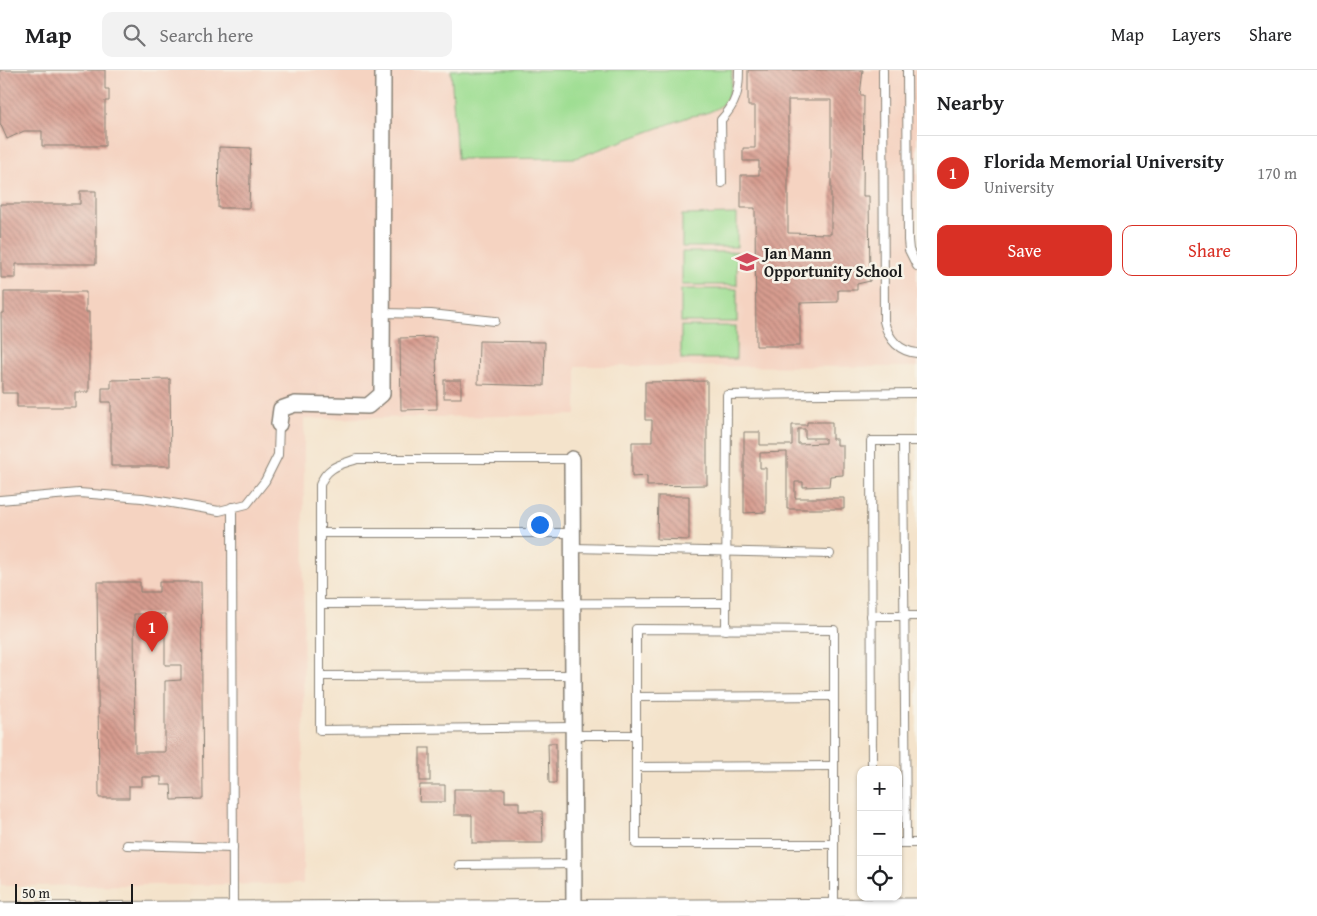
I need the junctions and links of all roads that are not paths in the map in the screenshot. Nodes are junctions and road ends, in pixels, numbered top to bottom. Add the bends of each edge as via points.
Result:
1 (383, 70) edge
2 (739, 70) edge
3 (883, 70) edge
4 (906, 70) edge
5 (722, 183) dead end
6 (917, 266) edge
7 (382, 314) junction
8 (495, 321) dead end
9 (917, 353) edge
10 (917, 393) edge
11 (279, 424) joint
12 (903, 441) junction
13 (917, 441) edge
14 (572, 459) joint
15 (0, 500) edge
16 (232, 508) junction
17 (320, 534) junction
18 (573, 541) junction
19 (727, 551) junction
20 (830, 554) dead end
21 (573, 603) junction
22 (726, 603) junction
23 (320, 604) junction
24 (871, 616) junction
25 (904, 616) junction
26 (917, 616) edge
27 (726, 630) junction
28 (320, 676) junction
29 (574, 676) junction
30 (834, 696) junction
31 (636, 697) junction
32 (574, 731) junction
33 (636, 736) junction
34 (834, 766) junction
35 (872, 766) edge
36 (636, 767) junction
37 (902, 843) edge
38 (917, 843) edge
39 (834, 844) junction
40 (127, 845) dead end
41 (233, 848) junction
42 (575, 864) junction
43 (459, 865) dead end
44 (873, 903) edge
45 (834, 908) junction
46 (917, 908) edge
47 (233, 910) junction
48 (0, 912) edge
49 (151, 914) edge
50 (573, 914) edge

1 - 7 street
2 - 5 lane via 738,90 732,108 721,120
3 - 9 lane via 884,321 894,343 903,350
4 - 6 lane via 908,240
7 - 8 lane via 431,314
7 - 11 street via 382,394 375,402 368,406 294,404 281,409
10 - 19 lane via 728,395
11 - 16 lane via 278,455 265,481 248,504
12 - 13 lane
12 - 24 lane via 871,441
12 - 25 lane
14 - 17 lane via 357,459 324,474 320,485
14 - 18 street
15 - 16 lane via 79,493 142,498 219,511
16 - 41 lane
17 - 18 lane
17 - 23 lane
18 - 19 lane
18 - 21 street
19 - 20 lane
19 - 22 lane
21 - 22 lane
21 - 23 lane
21 - 29 street
22 - 27 lane
23 - 28 lane
24 - 25 lane
24 - 35 lane
25 - 26 lane
25 - 37 lane
27 - 30 lane via 834,630
27 - 31 lane via 636,630
28 - 29 lane
28 - 32 lane via 320,730
29 - 32 street
30 - 31 lane
30 - 34 lane
31 - 33 lane
32 - 33 lane
32 - 42 street
33 - 36 lane
34 - 36 lane
34 - 39 lane
36 - 39 lane via 636,844
37 - 38 lane
39 - 45 lane
40 - 41 lane
41 - 47 lane
42 - 43 lane
42 - 50 street
44 - 45 street
44 - 46 street
45 - 50 street
47 - 49 street
47 - 50 street
48 - 49 street

